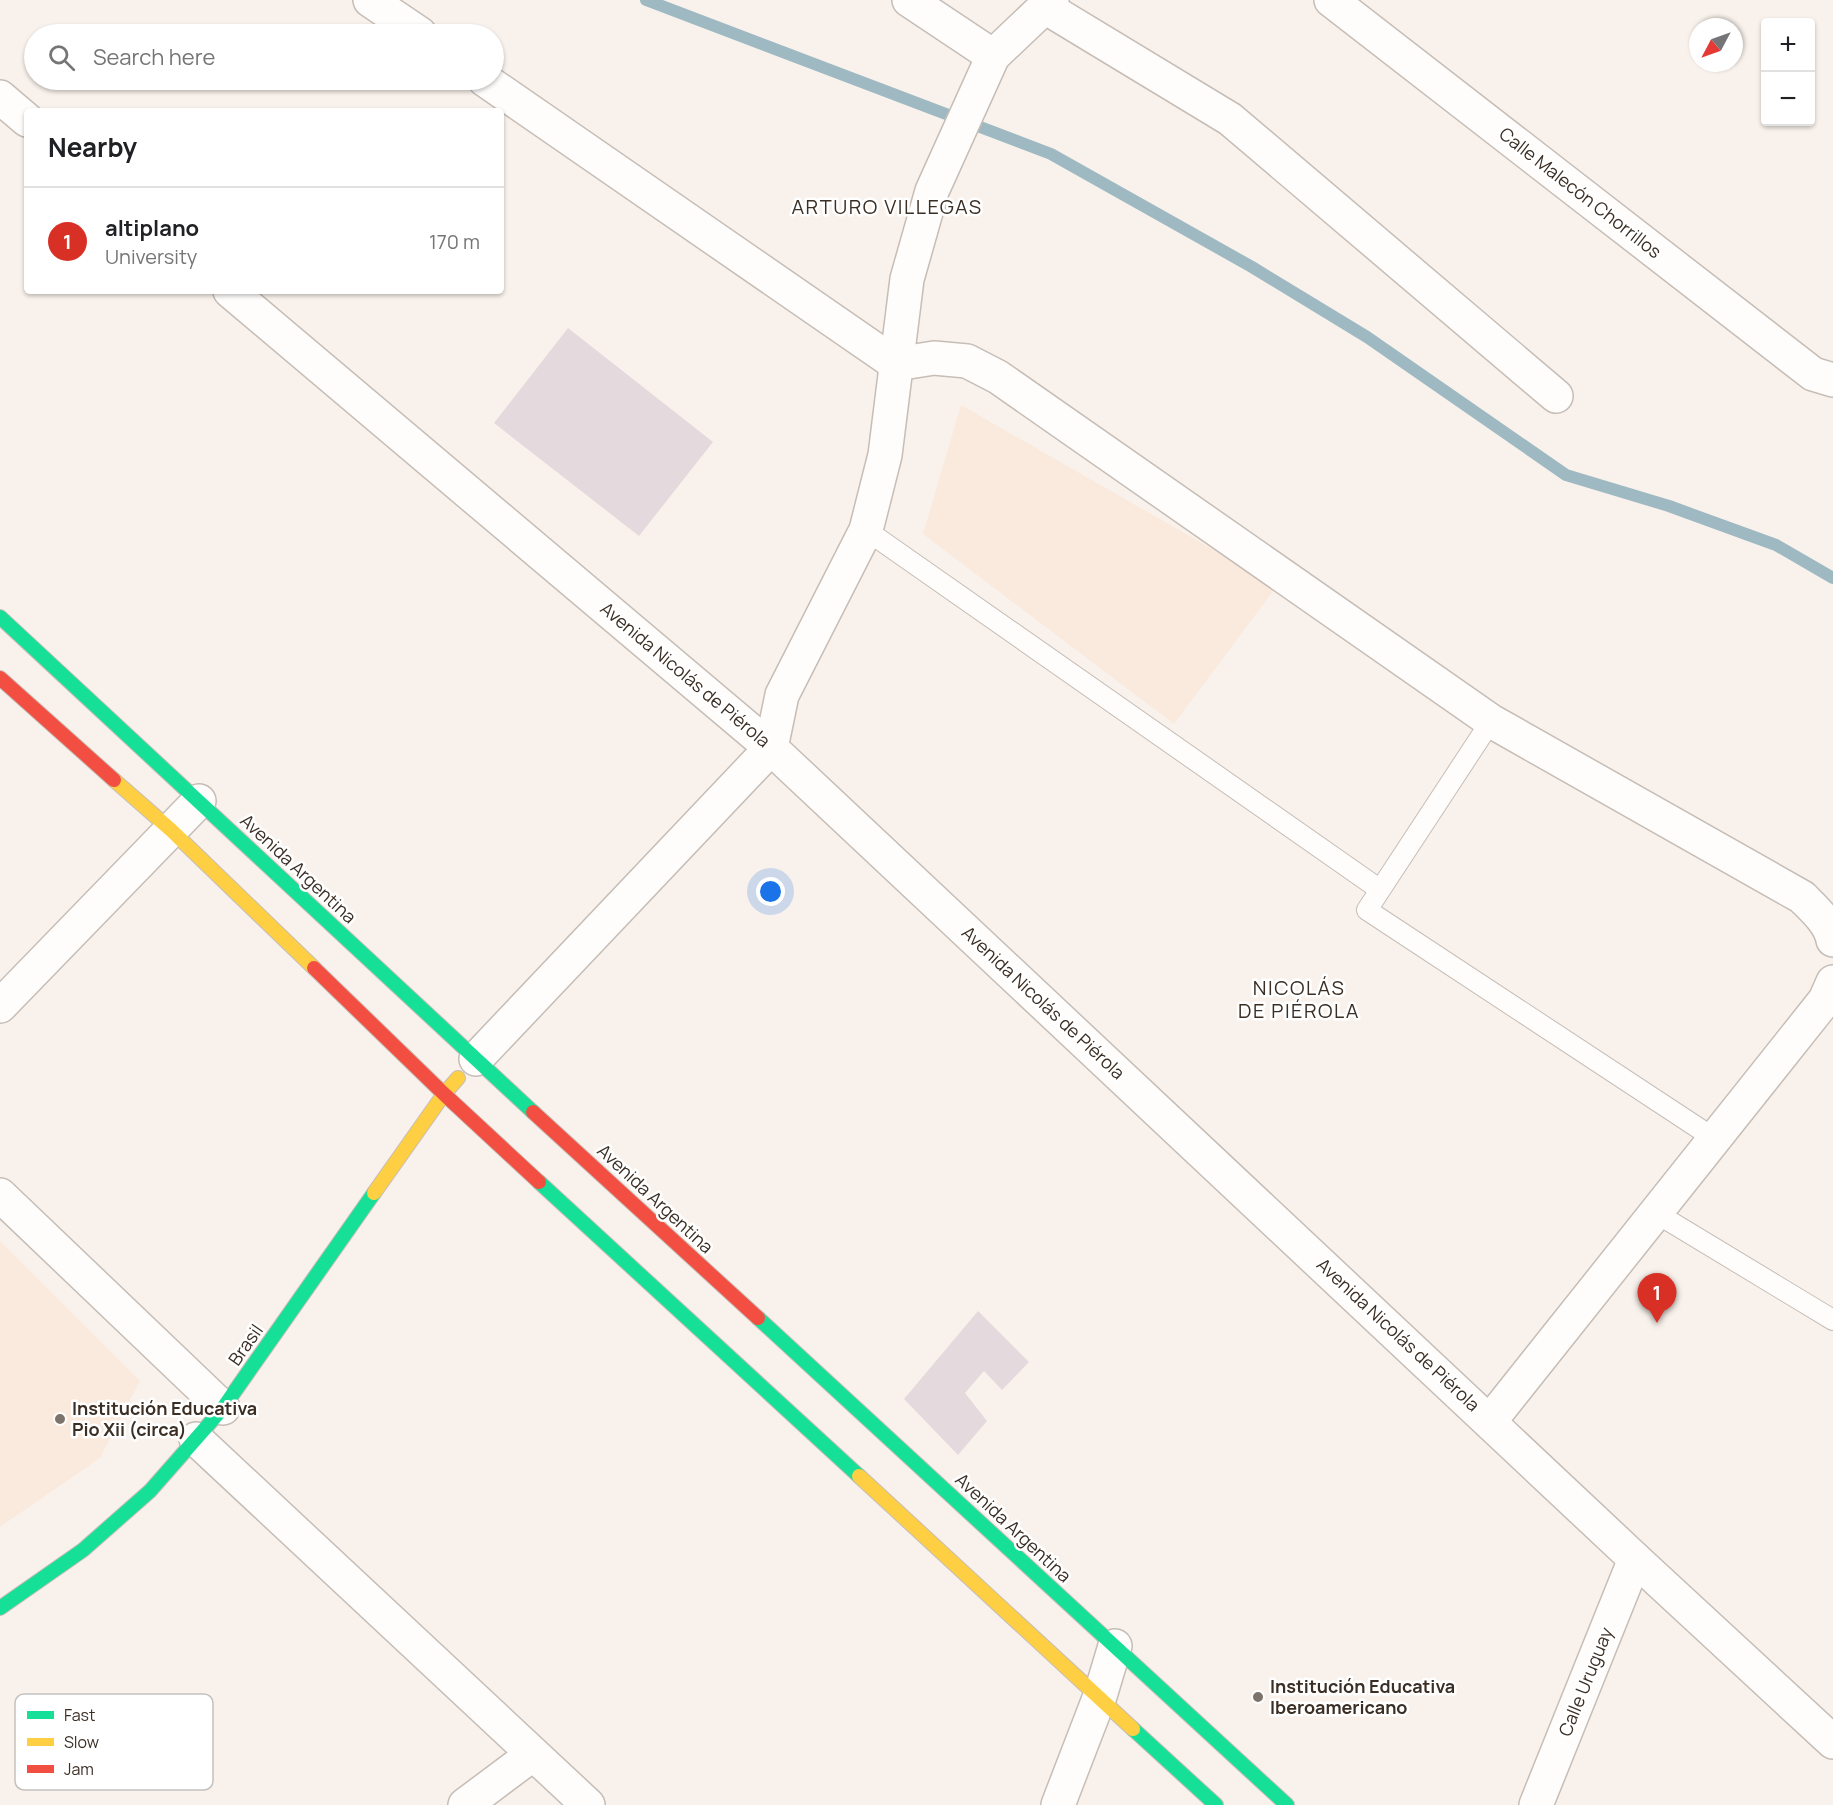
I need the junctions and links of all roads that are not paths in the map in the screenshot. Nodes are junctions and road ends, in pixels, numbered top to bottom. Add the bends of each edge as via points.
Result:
1 (370, 0) edge
2 (909, 0) edge
3 (1331, 0) edge
4 (1048, 4) edge
5 (405, 24) edge
6 (988, 67) junction
7 (499, 90) edge
8 (0, 97) edge
9 (24, 117) edge
10 (234, 294) edge
11 (896, 364) junction
12 (1833, 380) edge
13 (1556, 396) dead end
14 (866, 530) junction
15 (0, 617) edge
16 (0, 678) edge
17 (1491, 721) junction
18 (771, 748) junction
19 (199, 801) junction
20 (171, 830) junction
21 (1380, 889) junction
22 (1833, 940) edge
23 (1833, 982) edge
24 (0, 1006) edge
25 (476, 1059) junction
26 (444, 1094) junction
27 (1715, 1138) junction
28 (0, 1195) edge
29 (1656, 1213) junction
30 (1833, 1320) edge
31 (223, 1408) junction
32 (1490, 1421) junction
33 (195, 1439) junction
34 (1635, 1558) junction
35 (0, 1608) edge
36 (1115, 1646) junction
37 (1100, 1696) junction
38 (1833, 1742) edge
39 (533, 1754) junction
40 (465, 1805) edge
41 (588, 1805) edge
42 (1058, 1805) edge
43 (1216, 1805) edge
44 (1287, 1805) edge
45 (1536, 1805) edge

1 - 5 street
2 - 6 street
3 - 12 street, Calle Malecón Chorrillos via 1813,374
4 - 6 street
4 - 13 street via 1230,119
6 - 11 street via 932,191 907,279
7 - 11 street
8 - 9 street
10 - 18 street, Avenida Nicolás de Piérola
11 - 14 street via 885,455
11 - 17 street via 934,358 967,361 998,377
14 - 18 street via 782,695
14 - 21 lane
15 - 19 street, Avenida Argentina
16 - 20 street
17 - 21 lane
17 - 22 street via 1802,897 1819,914
18 - 25 street
18 - 32 street, Avenida Nicolás de Piérola
19 - 20 street
19 - 25 street, Avenida Argentina
20 - 24 street
20 - 26 street
21 - 27 lane via 1366,910
23 - 27 street via 1825,1000
25 - 26 street, Brasil
25 - 36 street, Avenida Argentina via 845,1406
26 - 31 street, Brasil
26 - 37 street via 822,1433
27 - 29 street
28 - 31 street
29 - 30 lane
29 - 32 street
31 - 33 street, Brasil
32 - 34 street, Avenida Nicolás de Piérola
33 - 35 street, Brasil via 150,1491 83,1550
33 - 39 street
34 - 38 street, Avenida Nicolás de Piérola
34 - 45 street, Calle Uruguay
36 - 37 street
36 - 44 street, Avenida Argentina via 1231,1760
37 - 42 street
37 - 43 street via 1208,1791
39 - 40 street
39 - 41 street

